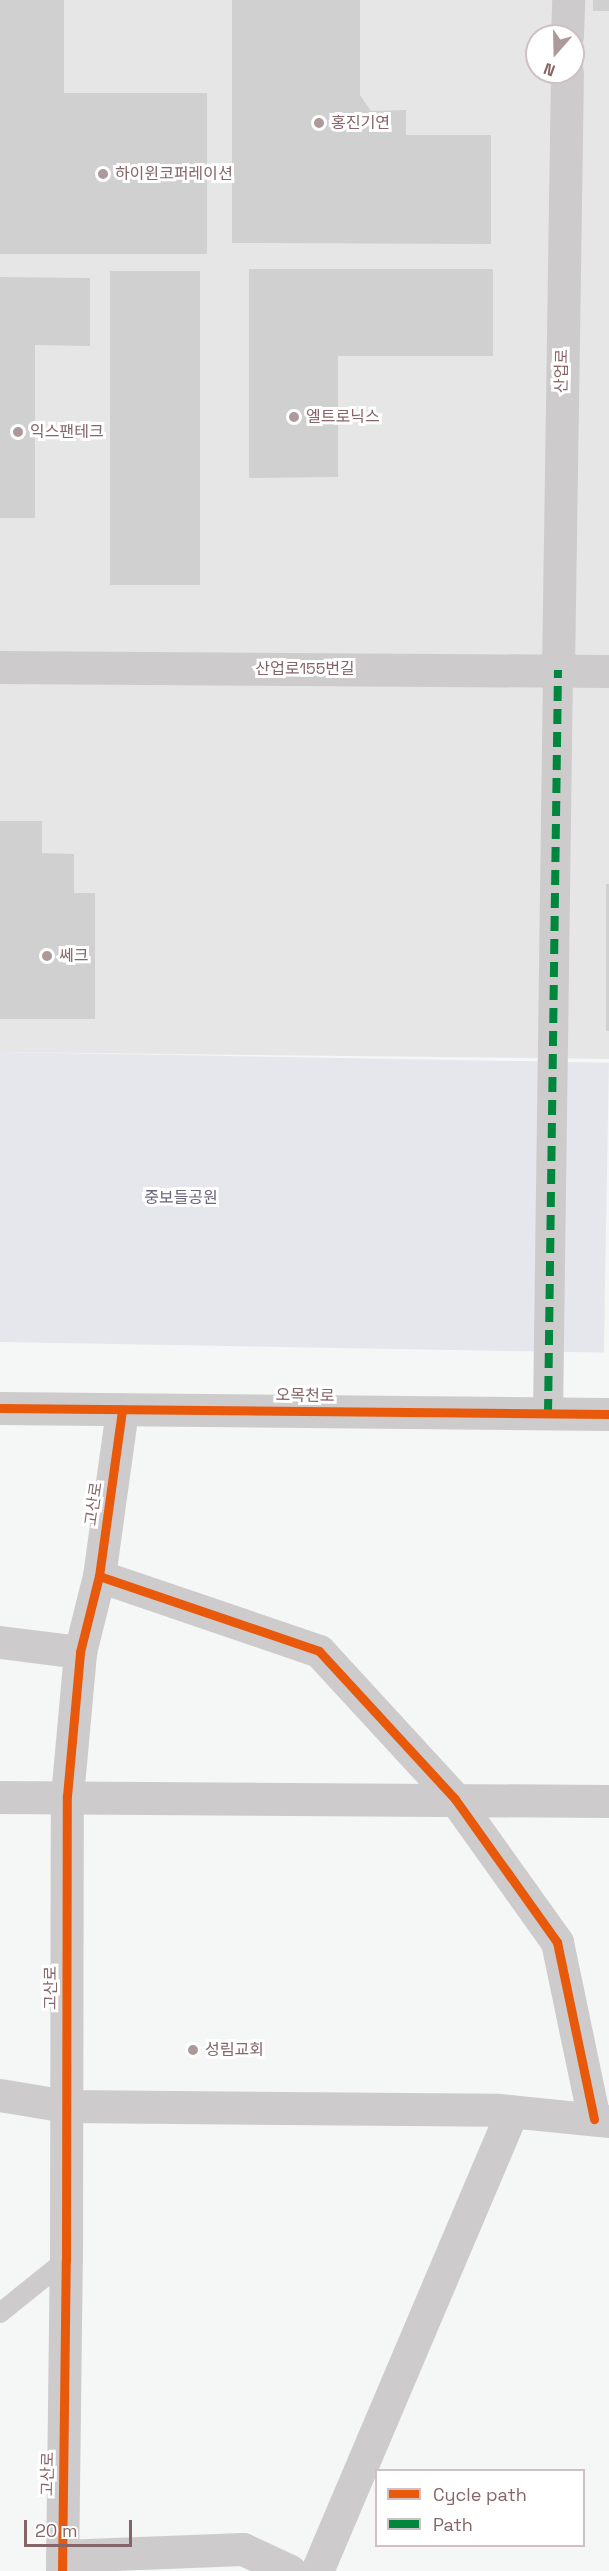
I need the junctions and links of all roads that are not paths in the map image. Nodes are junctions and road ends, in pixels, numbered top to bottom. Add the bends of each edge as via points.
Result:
1 (568, 0) edge
2 (567, 24) edge
3 (567, 84) edge
4 (0, 667) edge
5 (558, 670) junction
6 (609, 671) edge
7 (0, 1408) edge
8 (122, 1410) junction
9 (548, 1414) junction
10 (609, 1414) edge
11 (99, 1576) junction
12 (0, 1642) edge
13 (80, 1652) junction
14 (67, 1796) junction
15 (0, 1797) edge
16 (455, 1800) junction
17 (609, 1801) edge
18 (5, 2099) edge
19 (66, 2106) junction
20 (512, 2112) junction
21 (601, 2120) edge
22 (66, 2260) junction
23 (0, 2313) edge
24 (62, 2564) edge
25 (290, 2571) edge
26 (317, 2571) edge

1 - 2 street
3 - 5 street, 산업로
4 - 5 street, 산업로155번길
5 - 6 street, 산업로155번길
5 - 9 street
7 - 8 street, 오목천로
8 - 9 street, 오목천로
8 - 11 street, 고산로
9 - 10 street, 오목천로
11 - 13 street, 고산로
11 - 16 street via 319,1651
12 - 13 street
13 - 14 street, 고산로
14 - 15 street
14 - 16 street
14 - 19 street, 고산로
16 - 17 street
16 - 21 street via 557,1942
18 - 19 street
19 - 20 street
19 - 22 street, 고산로
20 - 21 street
20 - 26 street
22 - 23 lane
22 - 24 street, 고산로
24 - 25 street via 243,2549

